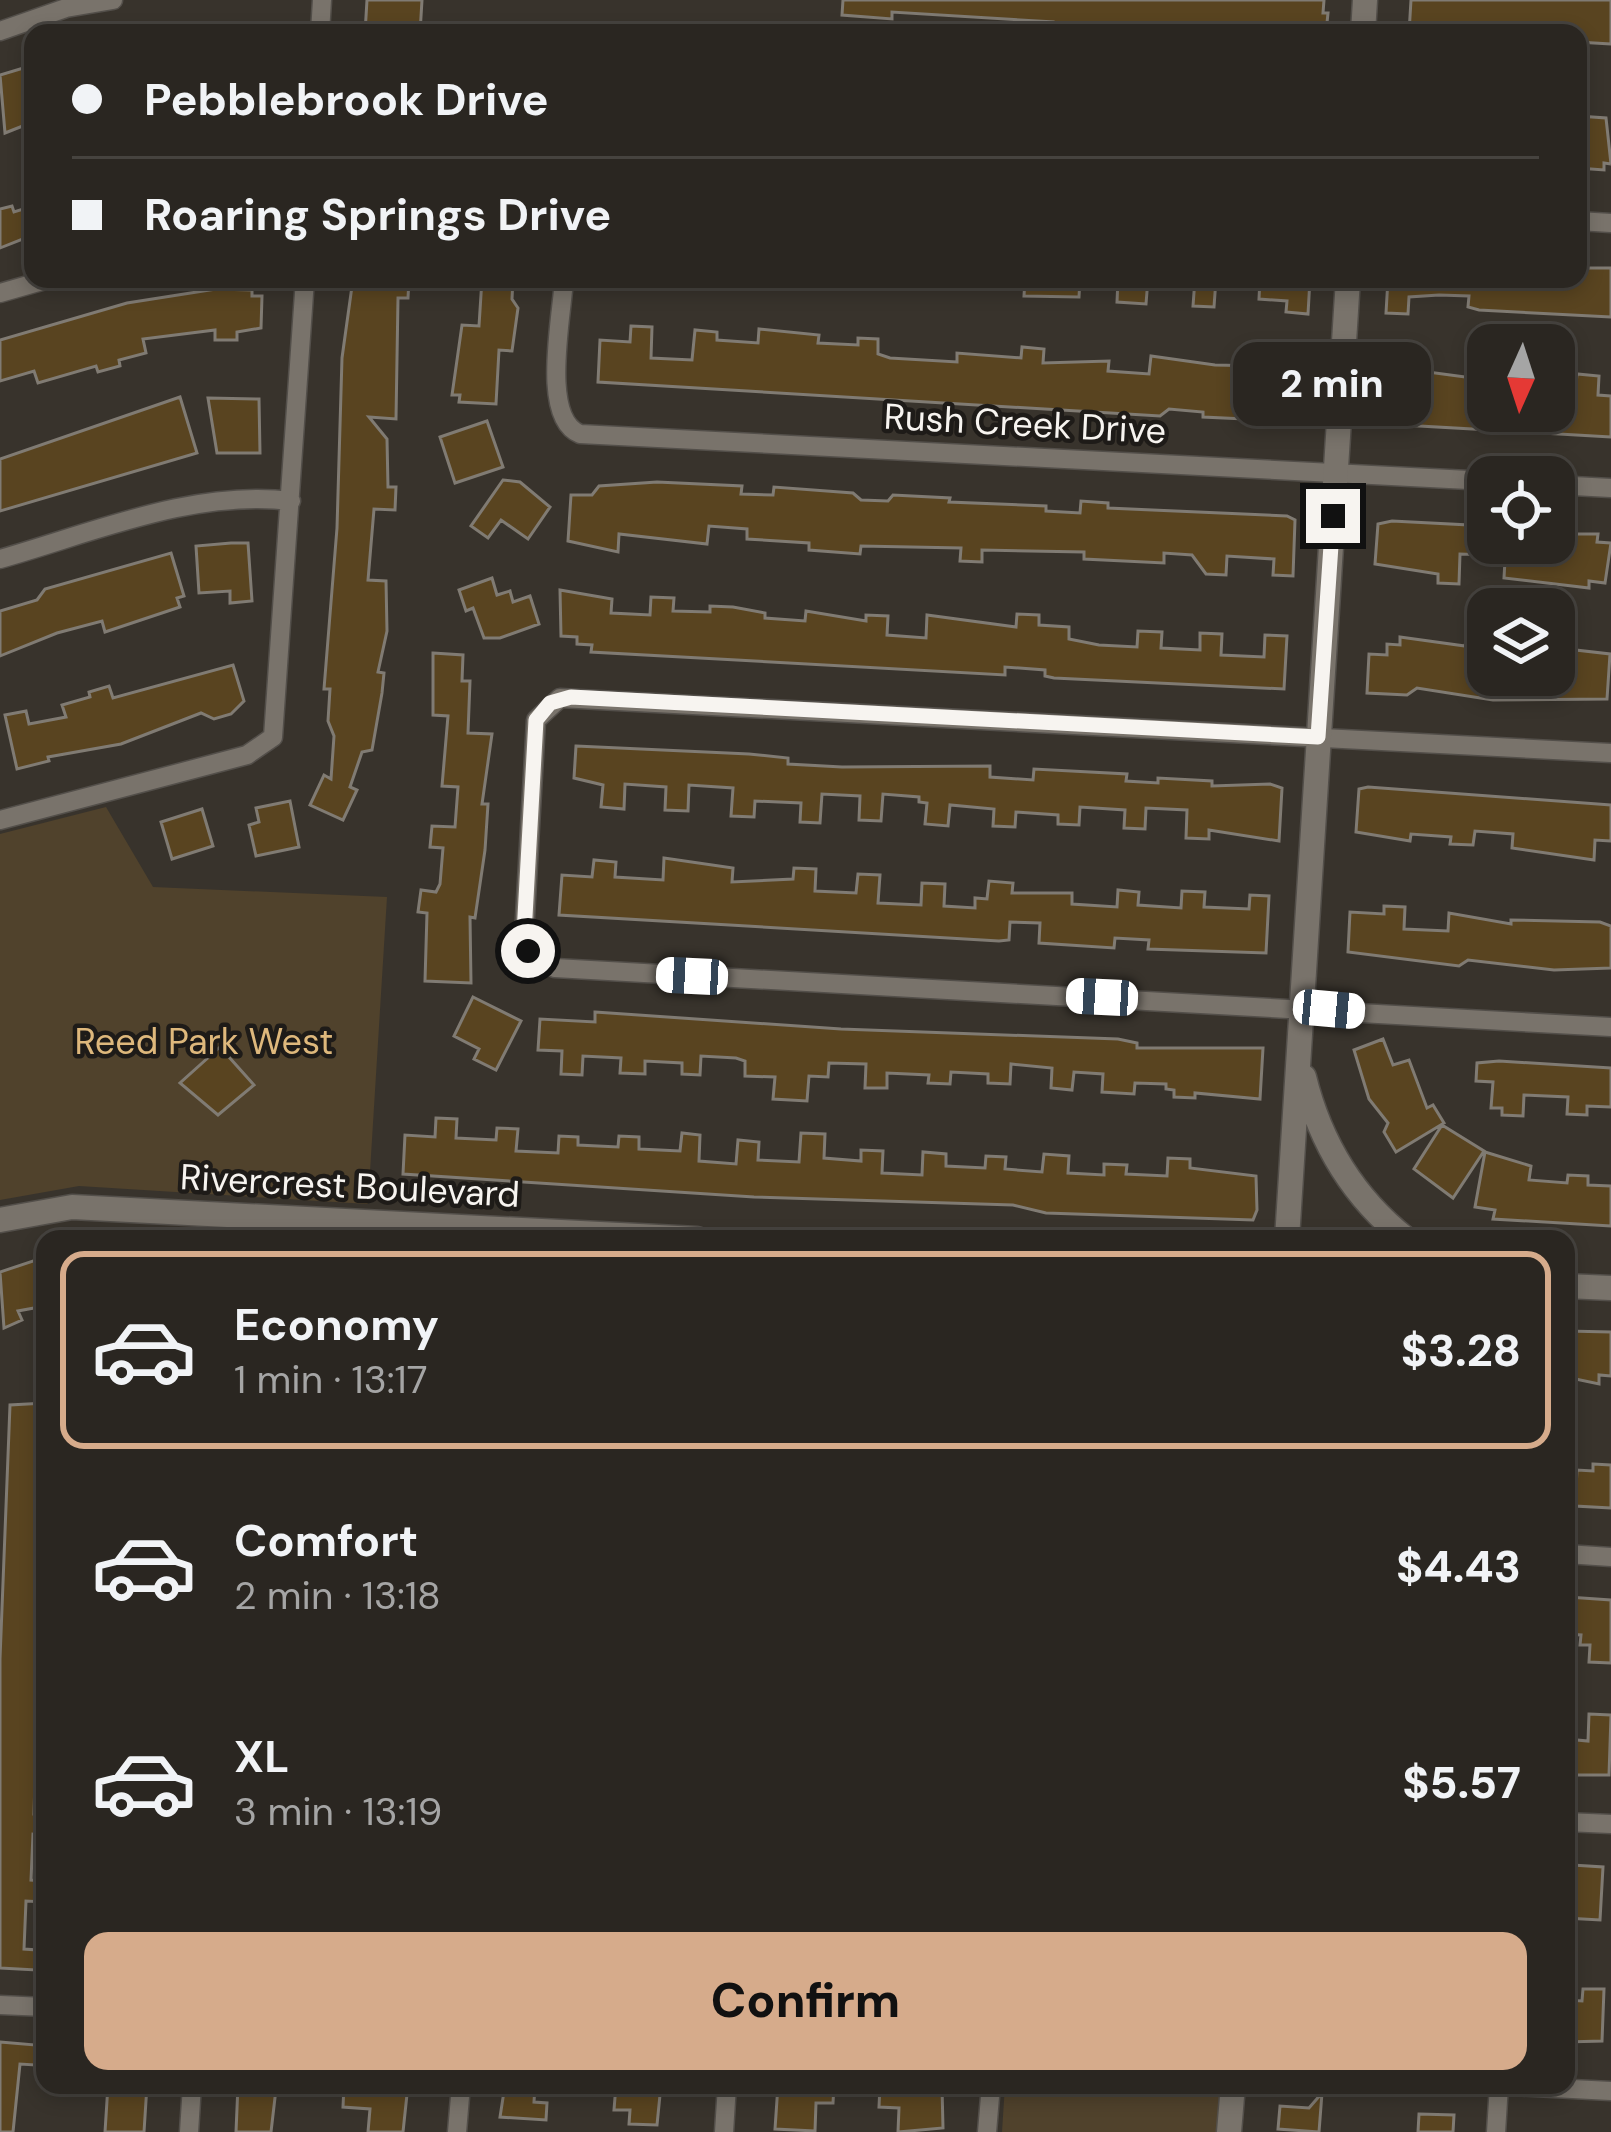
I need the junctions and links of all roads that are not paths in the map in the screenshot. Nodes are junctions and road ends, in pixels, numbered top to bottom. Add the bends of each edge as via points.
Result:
1 (112, 0) edge
2 (0, 32) edge
3 (304, 288) edge
4 (563, 288) edge
5 (1347, 288) edge
6 (1335, 471) junction
7 (1467, 480) edge
8 (1575, 486) edge
9 (1611, 488) edge
10 (291, 501) junction
11 (0, 559) edge
12 (1318, 737) junction
13 (1611, 753) edge
14 (0, 820) edge
15 (1301, 1007) junction
16 (1611, 1027) edge
17 (1298, 1055) junction
18 (0, 1220) edge
19 (243, 1227) edge
20 (355, 1230) edge
21 (1288, 1230) edge
22 (1397, 1230) edge
23 (1575, 1286) edge
24 (1611, 1288) edge
25 (1575, 1554) edge
26 (1611, 1556) edge
27 (1575, 1823) edge
28 (1611, 1825) edge
29 (0, 2005) edge
30 (36, 2007) edge
31 (1575, 2089) edge
32 (1611, 2091) edge
33 (192, 2094) edge
34 (460, 2094) edge
35 (726, 2094) edge
36 (990, 2094) edge
37 (1232, 2094) edge
38 (1496, 2094) edge
39 (190, 2132) edge
40 (457, 2132) edge
41 (724, 2132) edge
42 (987, 2132) edge
43 (1229, 2132) edge
44 (1496, 2132) edge

1 - 2 street
3 - 10 street
4 - 6 street, Rush Creek Drive via 556,403 562,423 580,434
5 - 6 street
6 - 7 street, Rush Creek Drive
6 - 12 street
8 - 9 street
10 - 11 street via 244,497 183,508
10 - 14 street via 277,727 266,746
12 - 13 street
12 - 15 street
12 - 15 street via 560,698 536,720 524,934 533,957 556,968
15 - 16 street
15 - 17 street
17 - 21 street
17 - 22 street via 1332,1152
18 - 19 street, Rivercrest Boulevard via 72,1207
19 - 20 street, Rivercrest Boulevard
23 - 24 street
25 - 26 street
27 - 28 street
29 - 30 street
31 - 32 street
33 - 39 street
34 - 40 street
35 - 41 street
36 - 42 street
37 - 43 street
38 - 44 street

